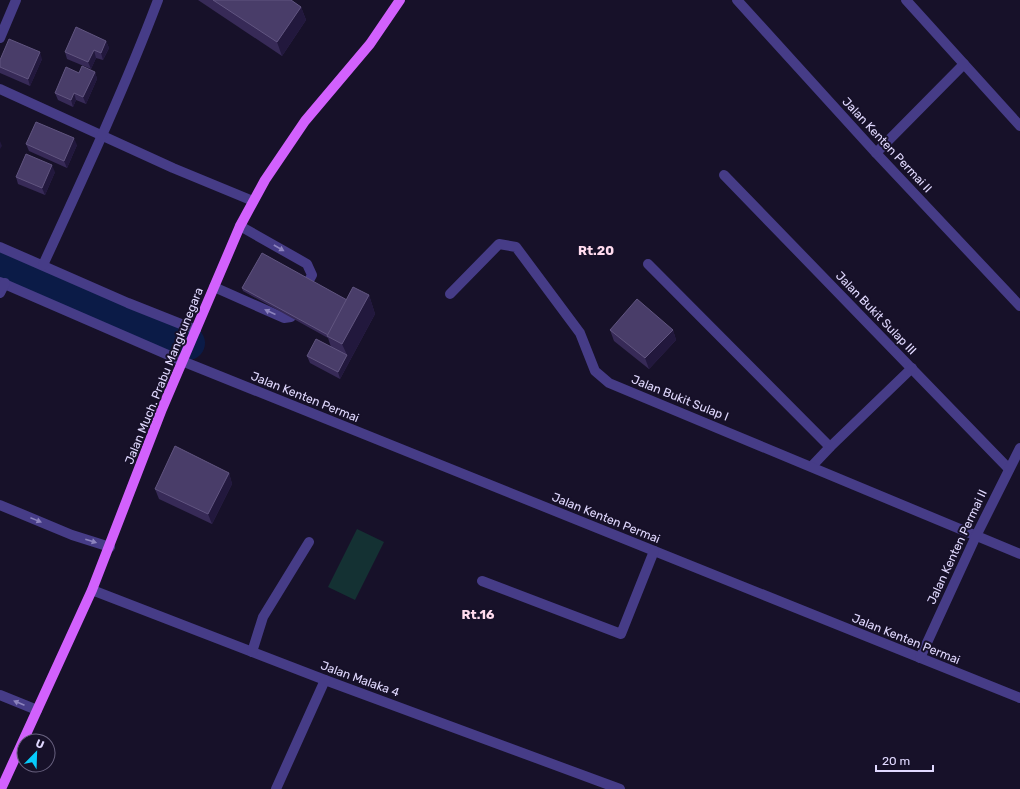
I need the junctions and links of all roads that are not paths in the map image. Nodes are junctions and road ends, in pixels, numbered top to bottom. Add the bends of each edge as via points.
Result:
1 (16, 0) edge
2 (158, 0) edge
3 (400, 0) edge
4 (737, 0) edge
5 (906, 0) edge
6 (0, 38) edge
7 (964, 64) junction
8 (0, 89) edge
9 (1020, 126) edge
10 (103, 136) junction
11 (876, 153) junction
12 (724, 175) dead end
13 (253, 202) junction
14 (240, 226) junction
15 (0, 247) edge
16 (648, 264) dead end
17 (43, 265) junction
18 (2, 283) edge
19 (214, 287) junction
20 (0, 293) edge
21 (450, 294) dead end
22 (1020, 306) edge
23 (196, 330) junction
24 (182, 361) junction
25 (912, 368) junction
26 (830, 447) junction
27 (1020, 448) edge
28 (812, 466) junction
29 (1009, 469) junction
30 (0, 505) edge
31 (976, 536) junction
32 (309, 542) dead end
33 (110, 547) junction
34 (654, 551) junction
35 (1020, 554) edge
36 (482, 581) dead end
37 (92, 590) junction
38 (252, 652) junction
39 (920, 658) junction
40 (325, 680) junction
41 (0, 695) edge
42 (1020, 698) edge
43 (37, 710) junction
44 (1, 789) edge
45 (276, 789) edge
46 (620, 789) edge

1 - 6 street
2 - 10 street
3 - 13 main road, Jalan Much. Prabu Mangkunegara via 370,44 305,122
4 - 11 street, Jalan Kenten Permai II
5 - 7 street
7 - 9 street
7 - 11 street
8 - 10 street
10 - 13 street
10 - 17 street
11 - 22 street, Jalan Kenten Permai II
12 - 25 street, Jalan Bukit Sulap III
13 - 14 main road, Jalan Much. Prabu Mangkunegara
14 - 19 main road, Jalan Much. Prabu Mangkunegara
14 -> 19 street via 307,264 312,275 291,317 284,318
15 - 17 street
16 - 26 street
17 - 23 street
18 - 20 street
18 - 24 street, Jalan Kenten Permai
19 - 23 main road, Jalan Much. Prabu Mangkunegara
21 - 28 street, Jalan Bukit Sulap I via 499,244 516,247 580,333 595,372 600,378
23 - 24 main road, Jalan Much. Prabu Mangkunegara
24 - 33 main road, Jalan Much. Prabu Mangkunegara
24 - 34 street, Jalan Kenten Permai
25 - 26 street
25 - 29 street, Jalan Bukit Sulap III
26 - 28 street
27 - 29 street, Jalan Kenten Permai II
28 - 31 street, Jalan Bukit Sulap I
29 - 31 street, Jalan Kenten Permai II
30 -> 33 street via 72,535
31 - 35 street, Jalan Bukit Sulap I
31 - 39 street, Jalan Kenten Permai II
32 - 38 street via 263,617
33 - 37 main road, Jalan Much. Prabu Mangkunegara
34 - 36 street via 621,634
34 - 39 street, Jalan Kenten Permai
37 - 38 street, Jalan Malaka 4
37 - 43 main road, Jalan Much. Prabu Mangkunegara
38 - 40 street, Jalan Malaka 4
39 - 42 street, Jalan Kenten Permai
40 - 45 street
40 - 46 street, Jalan Malaka 4
43 -> 41 street
43 - 44 main road, Jalan Much. Prabu Mangkunegara

